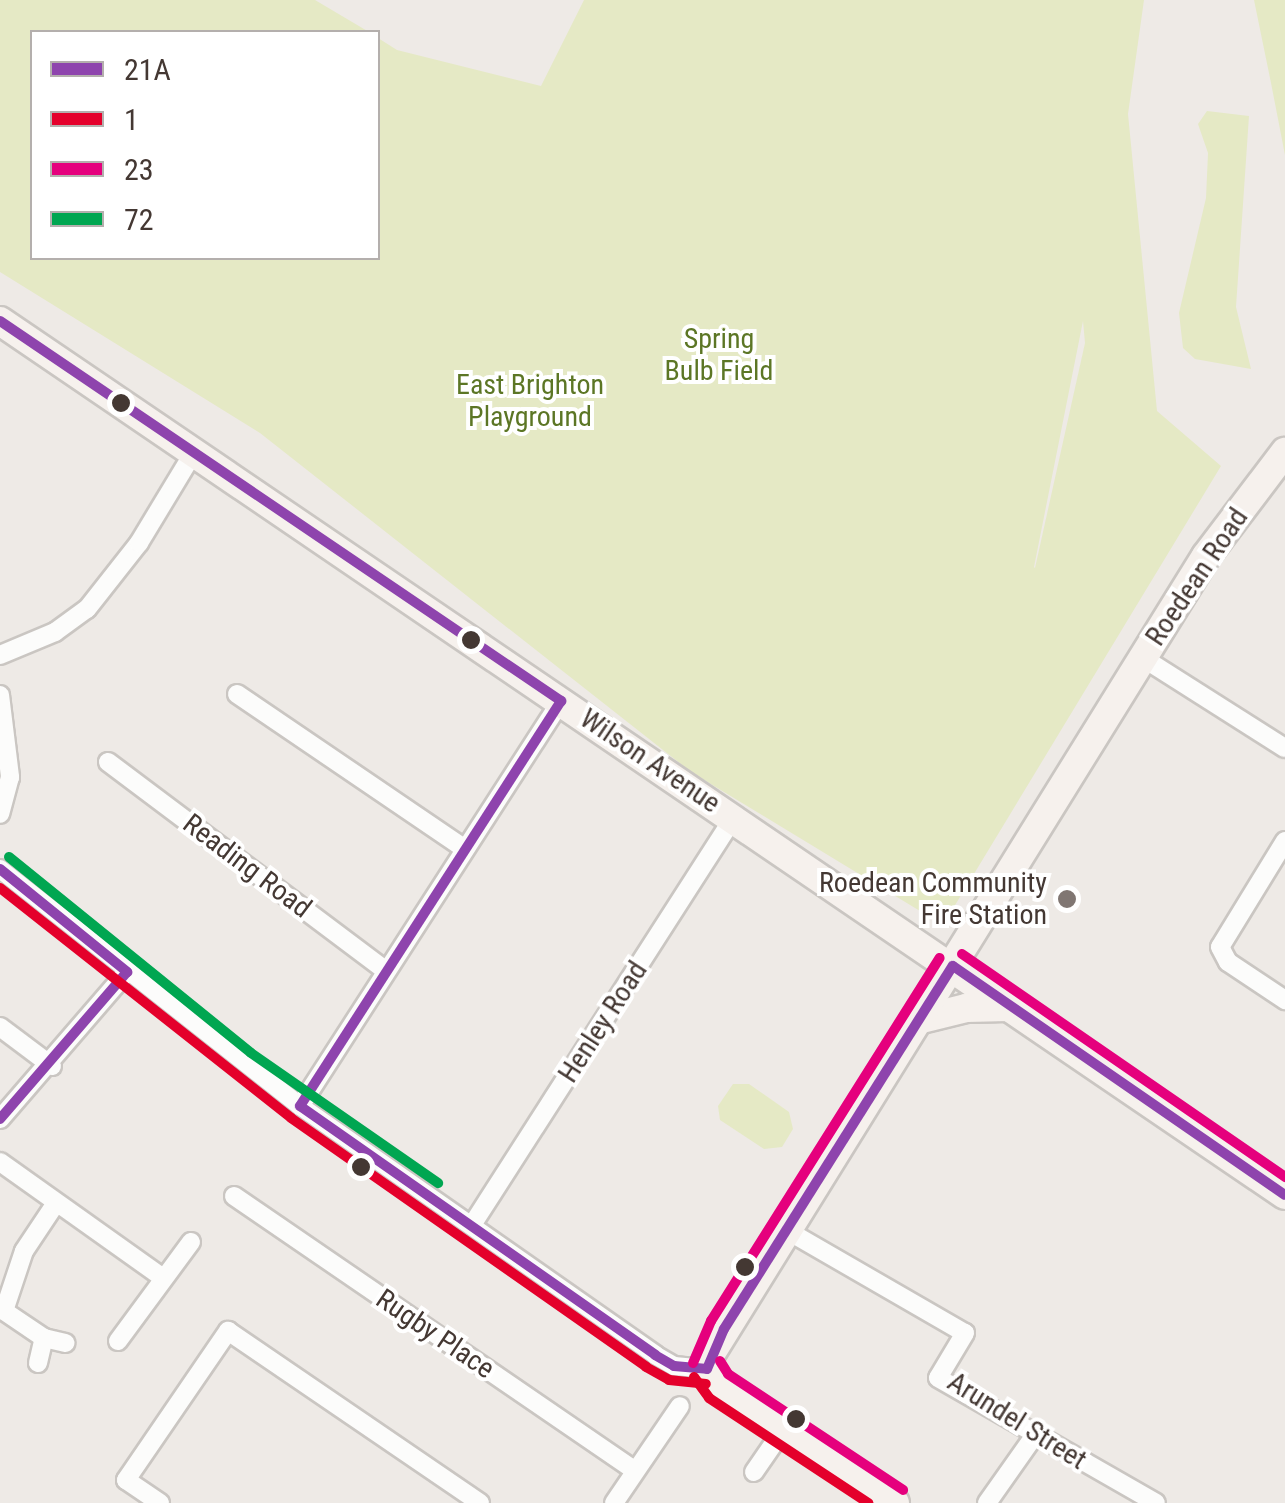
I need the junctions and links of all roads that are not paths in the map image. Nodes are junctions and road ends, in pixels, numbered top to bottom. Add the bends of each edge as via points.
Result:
1 (0, 321) edge
2 (194, 452) junction
3 (1285, 452) edge
4 (0, 655) edge
5 (1144, 658) junction
6 (237, 694) dead end
7 (0, 695) edge
8 (561, 701) junction
9 (1282, 738) edge
10 (108, 762) dead end
11 (0, 814) edge
12 (734, 818) junction
13 (1285, 841) edge
14 (464, 848) junction
15 (0, 868) edge
16 (953, 966) junction
17 (386, 971) junction
18 (127, 972) junction
19 (1285, 1000) edge
20 (1010, 1007) junction
21 (922, 1019) junction
22 (0, 1027) edge
23 (52, 1066) junction
24 (1142, 1094) junction
25 (300, 1106) junction
26 (0, 1119) edge
27 (0, 1162) edge
28 (1285, 1172) edge
29 (1285, 1195) edge
30 (234, 1196) dead end
31 (54, 1206) junction
32 (472, 1225) junction
33 (788, 1231) junction
34 (191, 1242) dead end
35 (162, 1276) junction
36 (2, 1312) edge
37 (44, 1338) junction
38 (118, 1340) dead end
39 (65, 1343) dead end
40 (38, 1363) dead end
41 (708, 1369) junction
42 (680, 1406) dead end
43 (784, 1427) junction
44 (1035, 1436) junction
45 (636, 1471) junction
46 (754, 1472) dead end
47 (160, 1503) edge
48 (480, 1503) edge
49 (614, 1503) edge
50 (895, 1503) edge
51 (988, 1503) edge
52 (1156, 1503) edge

1 - 2 street, Wilson Avenue
2 - 4 street via 139,543 86,609 55,632
2 - 8 street, Wilson Avenue
3 - 5 street, Roedean Road via 1206,556
5 - 9 street
5 - 16 street, Roedean Road
6 - 14 street
7 - 11 street via 10,778
8 - 12 street, Wilson Avenue
8 - 14 street
10 - 17 street, Reading Road
12 - 16 street, Wilson Avenue
12 - 32 street, Henley Road
13 - 19 street via 1220,947 1228,962
14 - 17 street
15 - 18 street
16 - 20 street, Wilson Avenue
16 - 21 street, Roedean Road
17 - 25 street
18 - 23 street
18 - 25 street
20 - 21 street
20 - 24 street, Wilson Avenue
21 - 33 street, Roedean Road
22 - 23 street
23 - 26 street
24 - 28 street via 1182,1102
24 - 29 street, Wilson Avenue
25 - 32 street
27 - 31 street
30 - 45 street, Rugby Place
31 - 35 street
31 - 36 street via 24,1252
32 - 41 street via 654,1355 674,1366
33 - 41 street, Roedean Road via 712,1350
33 - 44 street, Arundel Street via 965,1333 938,1378
34 - 35 street
35 - 38 street
36 - 37 street
37 - 39 street
37 - 40 street
41 - 43 street via 717,1385
42 - 45 street
43 - 46 street
43 - 50 street
44 - 51 street
44 - 52 street, Arundel Street
45 - 49 street
47 - 48 street via 126,1480 228,1331

